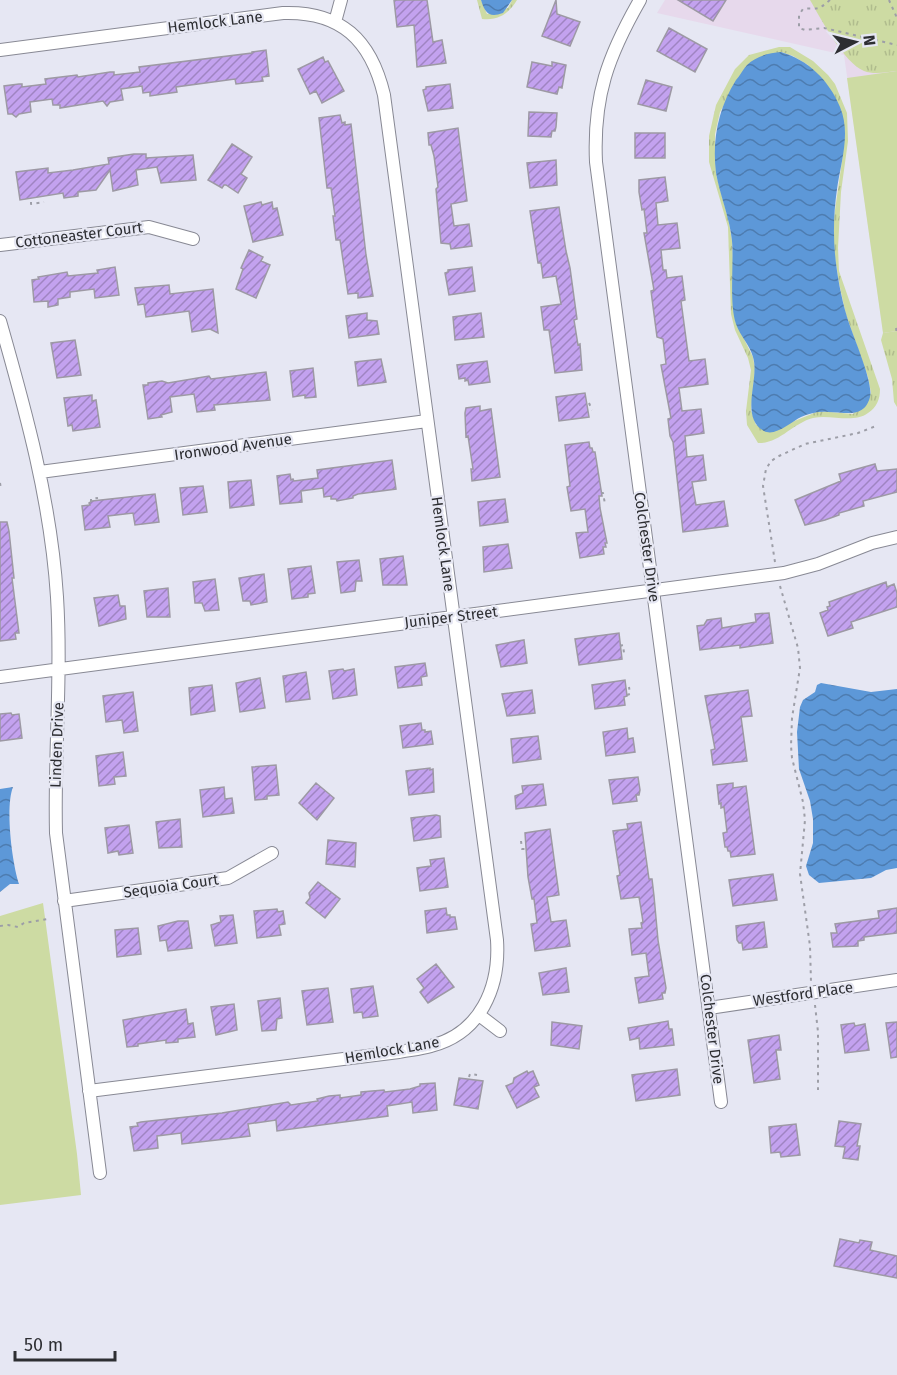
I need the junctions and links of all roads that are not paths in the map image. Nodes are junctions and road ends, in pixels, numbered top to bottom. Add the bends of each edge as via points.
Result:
1 (341, 0) edge
2 (640, 0) edge
3 (302, 6) edge
4 (335, 22) junction
5 (0, 50) edge
6 (193, 239) dead end
7 (0, 245) edge
8 (0, 321) edge
9 (426, 421) junction
10 (40, 472) junction
11 (897, 537) edge
12 (653, 591) junction
13 (453, 617) junction
14 (60, 669) junction
15 (0, 677) edge
16 (272, 853) dead end
17 (64, 901) junction
18 (897, 980) edge
19 (709, 1008) junction
20 (479, 1015) junction
21 (500, 1031) dead end
22 (89, 1091) junction
23 (721, 1102) dead end
24 (100, 1173) dead end

1 - 4 street
2 - 12 street, Colchester Drive via 606,71 595,139
3 - 4 street, Hemlock Lane
3 - 5 street, Hemlock Lane via 283,13
4 - 9 street, Hemlock Lane via 362,43 374,60 384,95
6 - 7 street, Cottoneaster Court via 149,226
8 - 10 street, Linden Drive
9 - 10 street, Ironwood Avenue
9 - 13 street, Hemlock Lane
10 - 14 street, Linden Drive via 52,542
11 - 12 street, Juniper Street via 784,573
12 - 13 street, Juniper Street
12 - 19 street, Colchester Drive
13 - 14 street, Juniper Street
13 - 20 street, Hemlock Lane via 498,950 494,986
14 - 15 street, Juniper Street
14 - 17 street, Linden Drive via 55,798
16 - 17 street, Sequoia Court via 228,878
17 - 22 street, Linden Drive
18 - 19 street, Westford Place
19 - 23 street, Colchester Drive
20 - 21 street
20 - 22 street, Hemlock Lane via 455,1036 431,1046
22 - 24 street, Linden Drive

